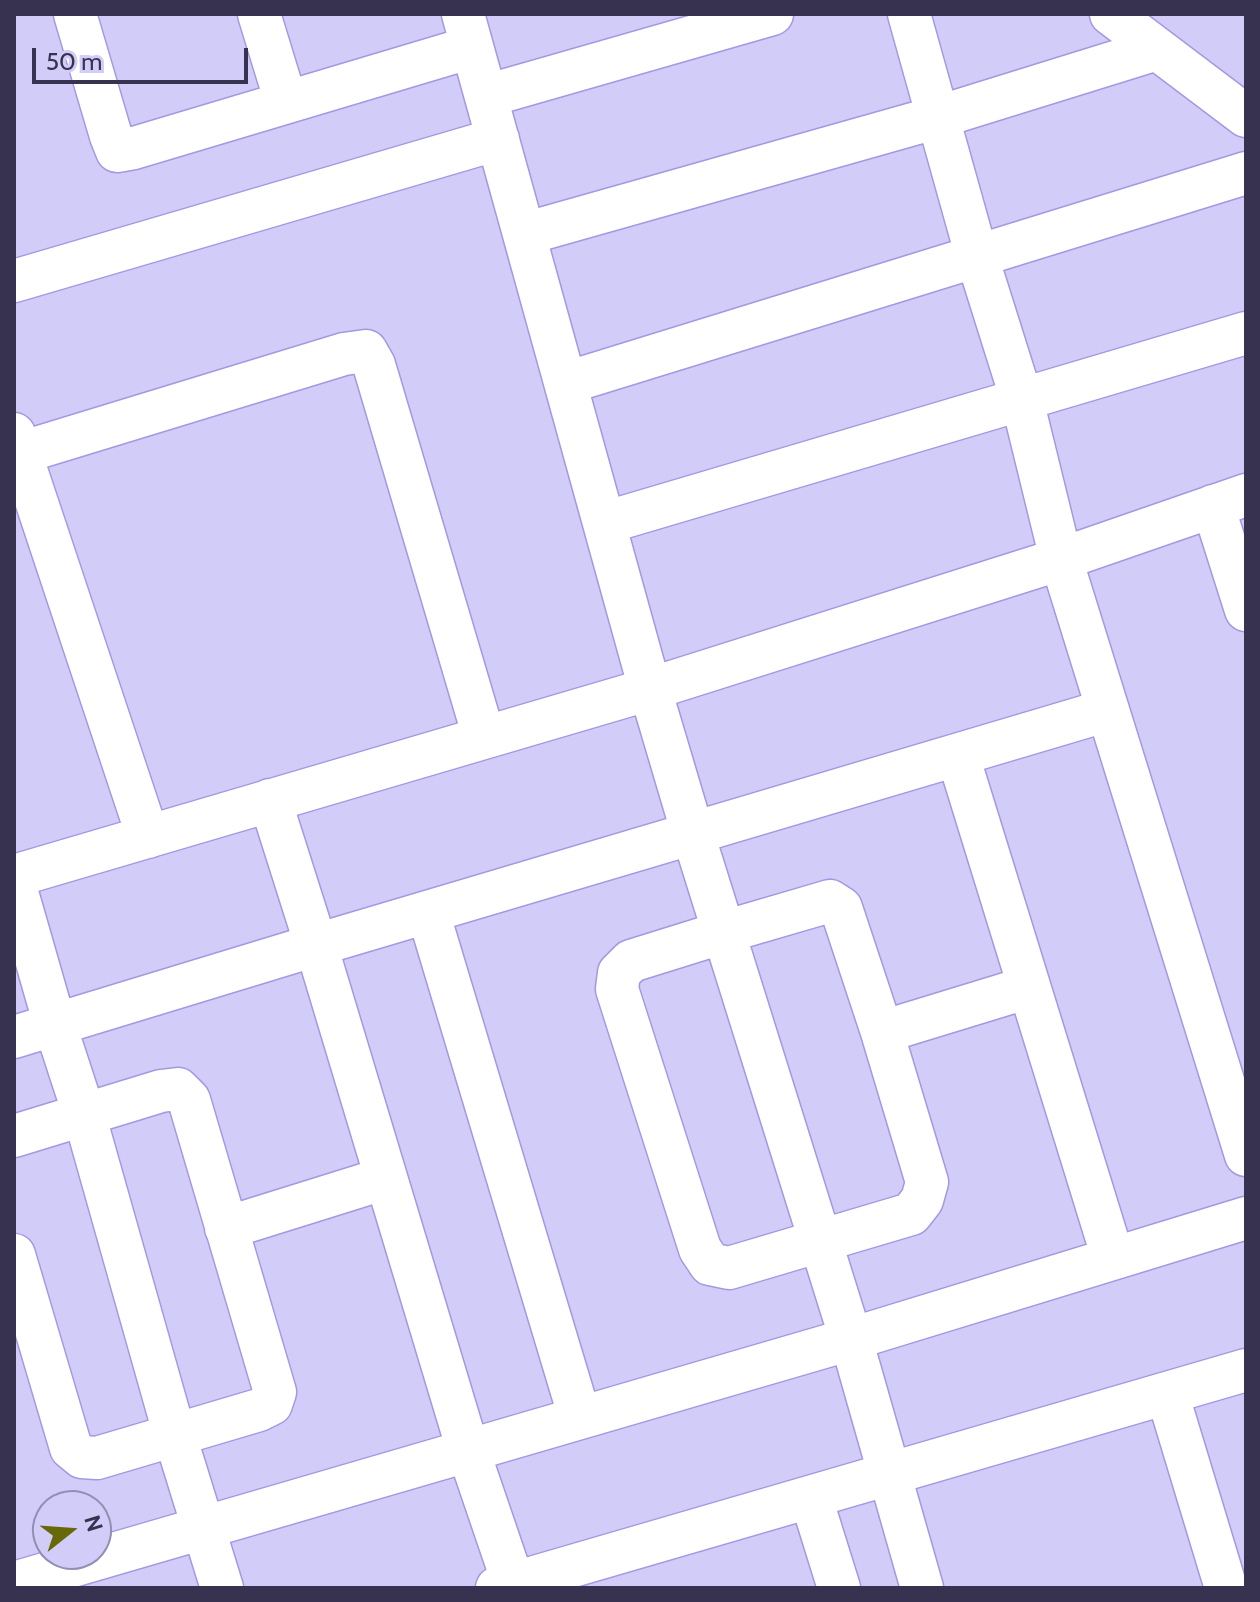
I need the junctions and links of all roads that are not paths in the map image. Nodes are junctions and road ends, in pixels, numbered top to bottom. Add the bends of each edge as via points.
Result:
1 (75, 14) edge
2 (259, 14) edge
3 (772, 14) edge
4 (909, 14) edge
5 (1139, 27) edge
6 (468, 30) edge
7 (486, 96) junction
8 (286, 102) junction
9 (1246, 116) edge
10 (938, 117) junction
11 (498, 139) junction
12 (1246, 173) edge
13 (524, 234) junction
14 (977, 257) junction
15 (14, 281) edge
16 (1246, 333) edge
17 (566, 383) junction
18 (1022, 400) junction
19 (19, 462) edge
20 (1229, 500) edge
21 (604, 523) junction
22 (1061, 559) junction
23 (1246, 610) edge
24 (650, 689) junction
25 (1108, 710) junction
26 (484, 737) junction
27 (958, 756) junction
28 (270, 800) junction
29 (693, 834) junction
30 (148, 837) junction
31 (14, 879) edge
32 (428, 912) junction
33 (724, 932) junction
34 (316, 945) junction
35 (1029, 987) junction
36 (55, 1025) junction
37 (882, 1032) junction
38 (14, 1037) edge
39 (84, 1114) junction
40 (14, 1136) edge
41 (1246, 1155) edge
42 (386, 1178) junction
43 (1246, 1218) edge
44 (226, 1228) junction
45 (820, 1240) junction
46 (1113, 1258) junction
47 (17, 1277) edge
48 (851, 1339) junction
49 (1246, 1370) edge
50 (1167, 1393) junction
51 (580, 1418) junction
52 (175, 1436) junction
53 (468, 1450) junction
54 (890, 1474) junction
55 (811, 1498) junction
56 (204, 1529) junction
57 (14, 1583) edge
58 (508, 1586) edge
59 (222, 1588) edge
60 (839, 1588) edge
61 (922, 1588) edge
62 (1226, 1588) edge

1 - 8 street via 117,151
2 - 8 street
3 - 7 street
4 - 10 street
5 - 9 street
5 - 10 street
6 - 7 street
6 - 8 street
7 - 11 street
10 - 13 street
10 - 14 street
11 - 13 street
11 - 15 street
12 - 14 street
13 - 17 street
14 - 17 street
14 - 18 street
16 - 18 street
17 - 21 street
18 - 21 street
18 - 22 street
19 - 26 street via 366,351
19 - 30 street
20 - 22 street
20 - 23 street
21 - 24 street
22 - 24 street
22 - 25 street
24 - 26 street
24 - 29 street
25 - 27 street
25 - 41 street
26 - 28 street
27 - 29 street
27 - 35 street
28 - 30 street
28 - 34 street
29 - 32 street
29 - 33 street
30 - 31 street
31 - 36 street
32 - 34 street
32 - 51 street
33 - 37 street via 830,901 841,908
33 - 45 street
33 - 45 street via 631,961 619,973 617,989 700,1249 710,1264 729,1268
34 - 36 street
34 - 42 street
35 - 37 street
35 - 46 street
36 - 38 street
36 - 39 street
37 - 45 street via 927,1182 922,1200 911,1214
39 - 40 street
39 - 44 street via 178,1089 189,1100
39 - 52 street
42 - 44 street
42 - 53 street
43 - 46 street
44 - 52 street via 275,1392 271,1404 259,1410
45 - 48 street
46 - 48 street
47 - 52 street via 71,1448 82,1457 97,1458
48 - 51 street
48 - 54 street
49 - 50 street
50 - 54 street
50 - 62 street
51 - 53 street
52 - 56 street
53 - 56 street
53 - 58 street
54 - 55 street
54 - 61 street
55 - 58 street
55 - 60 street
56 - 57 street
56 - 59 street

